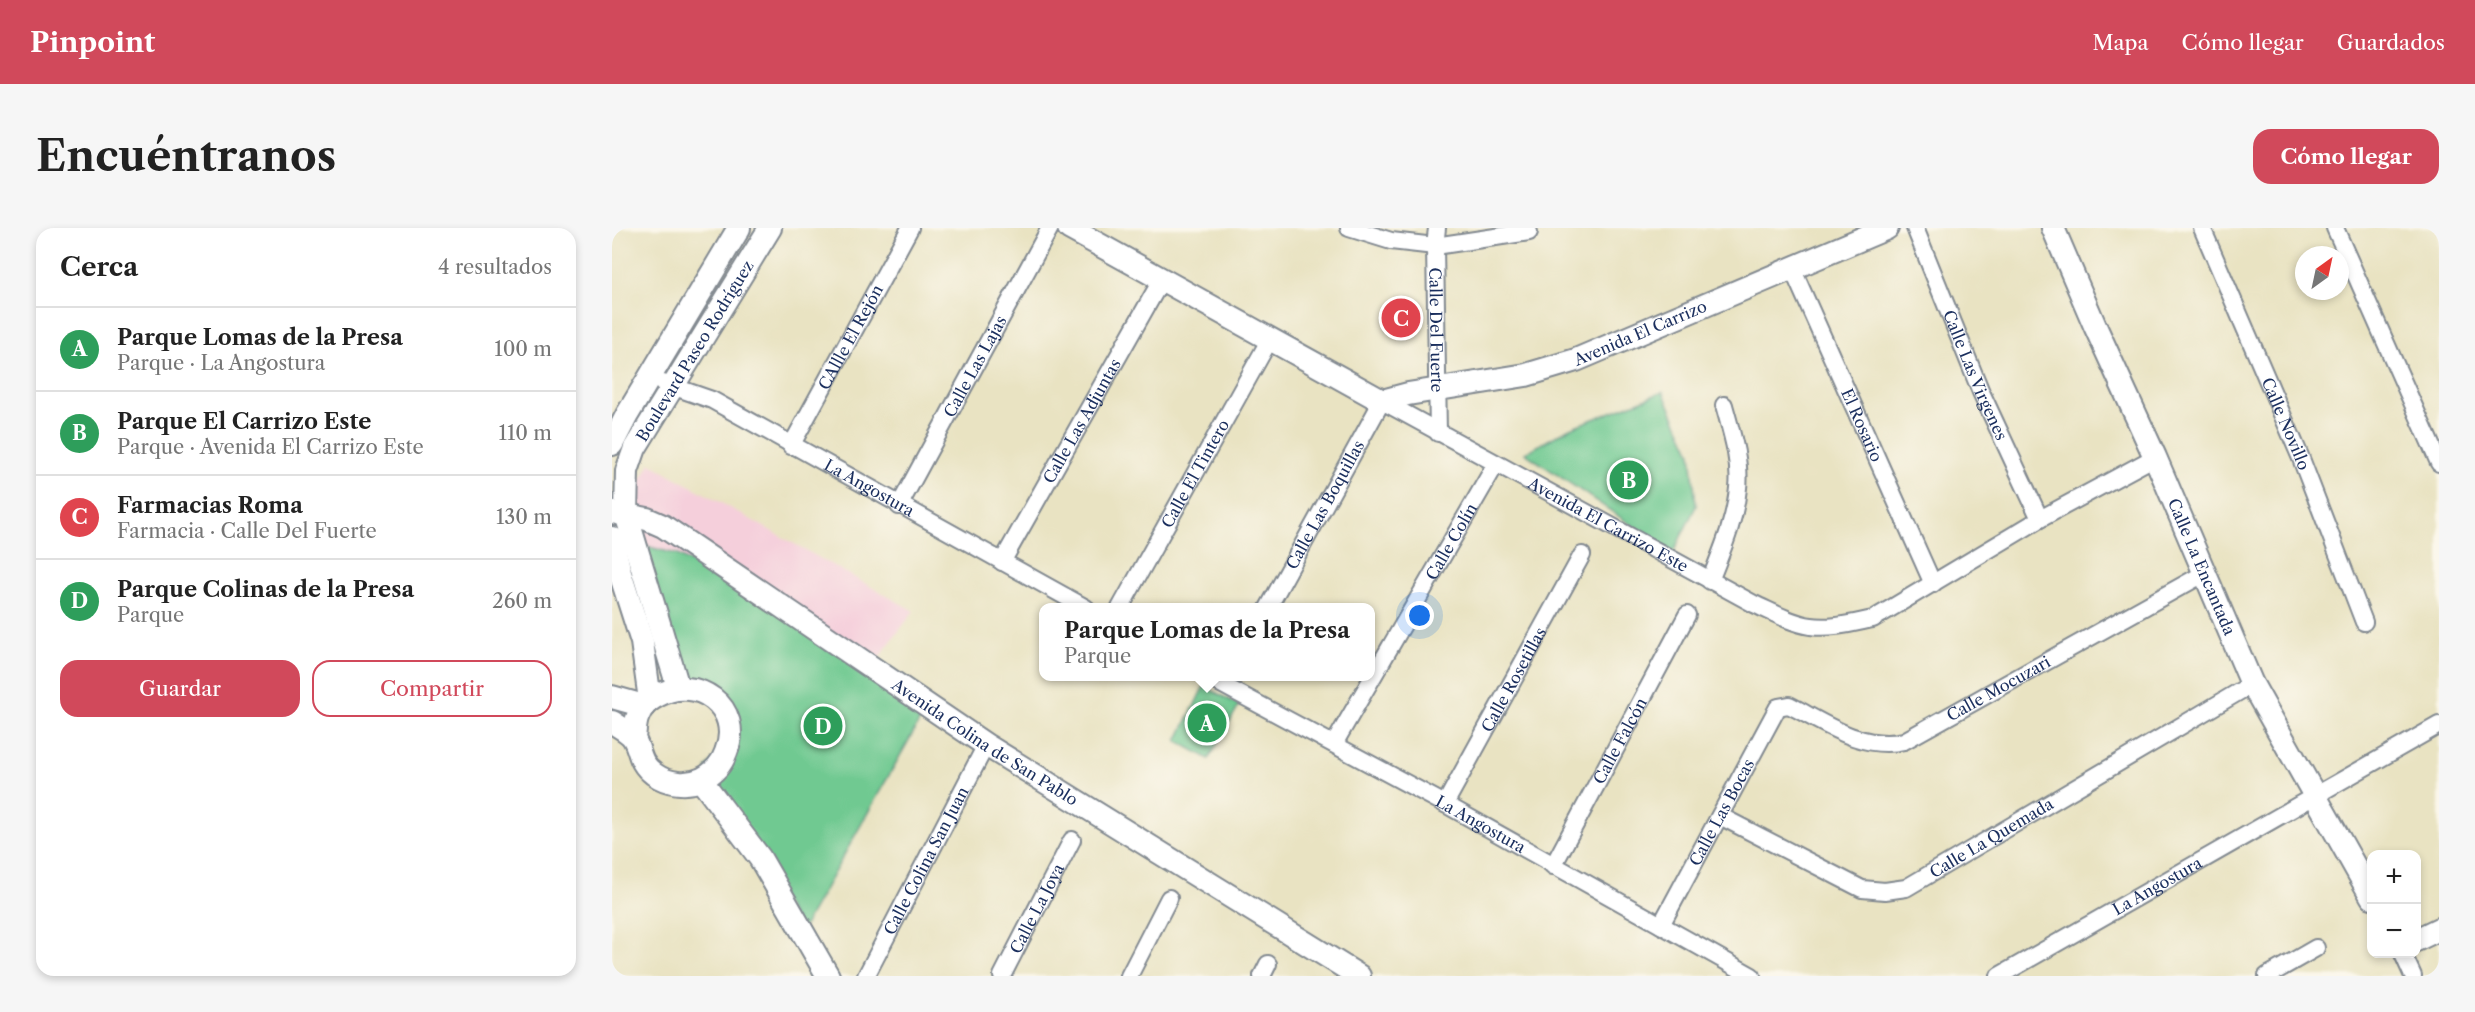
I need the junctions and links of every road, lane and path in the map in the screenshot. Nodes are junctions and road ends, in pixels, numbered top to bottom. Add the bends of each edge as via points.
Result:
1 (739, 228) edge
2 (771, 228) edge
3 (910, 228) edge
4 (1050, 228) edge
5 (1069, 228) edge
6 (1348, 228) edge
7 (1437, 228) edge
8 (1887, 228) edge
9 (1915, 228) edge
10 (2053, 228) edge
11 (2202, 228) edge
12 (2335, 228) edge
13 (1529, 231) dead end
14 (1435, 246) junction
15 (721, 257) junction
16 (1792, 268) junction
17 (744, 270) junction
18 (1162, 279) junction
19 (1270, 339) junction
20 (650, 378) junction
21 (673, 386) junction
22 (1437, 391) junction
23 (1382, 401) junction
24 (1724, 405) dead end
25 (1438, 433) junction
26 (612, 444) edge
27 (791, 446) junction
28 (2156, 457) junction
29 (2439, 463) edge
30 (1496, 464) junction
31 (899, 506) junction
32 (619, 513) edge
33 (2040, 519) junction
34 (612, 538) edge
35 (1582, 555) dead end
36 (1002, 562) junction
37 (2205, 573) junction
38 (1710, 581) junction
39 (1933, 584) junction
40 (1077, 603) edge
41 (1123, 603) edge
42 (1271, 603) edge
43 (1687, 615) dead end
44 (2364, 622) dead end
45 (1375, 673) edge
46 (1370, 681) edge
47 (1227, 682) edge
48 (2252, 684) junction
49 (678, 687) junction
50 (612, 697) edge
51 (647, 703) junction
52 (1784, 705) joint
53 (612, 722) edge
54 (2439, 725) edge
55 (634, 738) junction
56 (1334, 744) junction
57 (986, 745) junction
58 (701, 780) junction
59 (2315, 797) junction
60 (1445, 804) junction
61 (1720, 816) junction
62 (1072, 840) dead end
63 (1553, 866) junction
64 (2367, 888) edge
65 (1169, 898) dead end
66 (1661, 925) junction
67 (2439, 929) edge
68 (2421, 938) edge
69 (2316, 948) dead end
70 (2405, 958) edge
71 (828, 976) edge
72 (866, 976) edge
73 (1002, 976) edge
74 (1129, 976) edge
75 (1359, 976) edge
76 (1752, 976) edge
77 (1999, 976) edge
78 (2267, 976) edge
79 (2413, 976) edge

1 - 15 street, Boulevard Paseo Rodríguez
2 - 17 street, Boulevard Paseo Rodríguez
3 - 27 street, CAllle El Rejón
4 - 31 street, Calle Las Lajas
5 - 18 street, Avenida El Carrizo Este
6 - 14 street via 1391,240
7 - 14 street, Calle Del Fuerte
8 - 16 street, Avenida El Carrizo
9 - 33 street, Calle Las Virgenes via 1981,392
10 - 28 street, Calle La Encantada
11 - 44 street, Calle Novillo via 2300,456
12 - 29 street
13 - 14 street
14 - 22 street, Calle Del Fuerte
15 - 17 street
15 - 20 street, Boulevard Paseo Rodríguez
16 - 22 street, Avenida El Carrizo via 1576,360 1526,375
16 - 39 street, El Rosario
17 - 21 street, Boulevard Paseo Rodríguez
18 - 19 street, Avenida El Carrizo Este
18 - 36 street, Calle Las Adjuntas
19 - 23 street, Avenida El Carrizo Este
19 - 41 street, Calle El Tintero
20 - 21 street, La Angostura
20 - 26 street, Boulevard Paseo Rodríguez
21 - 27 street, La Angostura via 712,400
21 - 32 street, Boulevard Paseo Rodríguez via 630,458
22 - 23 street, Avenida El Carrizo
22 - 25 street, Calle Del Fuerte
23 - 25 street, Avenida El Carrizo Este
23 - 42 street, Calle Las Boquillas
24 - 38 street via 1735,447 1738,486 1730,530
25 - 30 street, Avenida El Carrizo Este
27 - 31 street, La Angostura
28 - 33 street, Avenida El Carrizo Este
28 - 37 street, Calle La Encantada
30 - 38 street, Avenida El Carrizo Este
30 - 45 street, Calle Colín
31 - 36 street, La Angostura
32 - 49 street, Boulevard Paseo Rodríguez
32 - 57 street, Avenida Colina de San Pablo via 663,526
33 - 39 street, Avenida El Carrizo Este
34 - 51 street via 642,642
35 - 60 street, Calle Rosetillas
36 - 40 street, La Angostura
37 - 48 street, Calle La Encantada
37 - 52 street, Calle Mocuzari via 1904,741 1890,744 1855,739
38 - 39 street, Avenida El Carrizo Este via 1754,604 1813,626 1873,619
43 - 63 street, Calle Falcón
46 - 56 street, Calle Colín
47 - 56 street, La Angostura
48 - 59 street, Calle La Encantada
48 - 61 street, Calle La Quemada via 1906,888 1862,889
49 - 51 street
49 - 58 street via 693,688 719,704 730,732 723,760
50 - 51 street
51 - 55 street via 638,716
52 - 61 street, Calle Las Bocas via 1778,707
53 - 55 street
54 - 59 street, La Angostura
55 - 58 street via 642,761 653,773 675,783
56 - 60 street, La Angostura
57 - 72 street, Calle Colina San Juan
57 - 75 street, Avenida Colina de San Pablo
58 - 71 street via 760,858
59 - 64 street, Calle La Encantada
59 - 77 street, La Angostura
60 - 63 street, La Angostura
61 - 66 street, Calle Las Bocas
62 - 73 street, Calle La Joya
63 - 66 street, La Angostura
65 - 74 street
66 - 76 street, La Angostura
67 - 68 street
69 - 78 street
70 - 79 street

